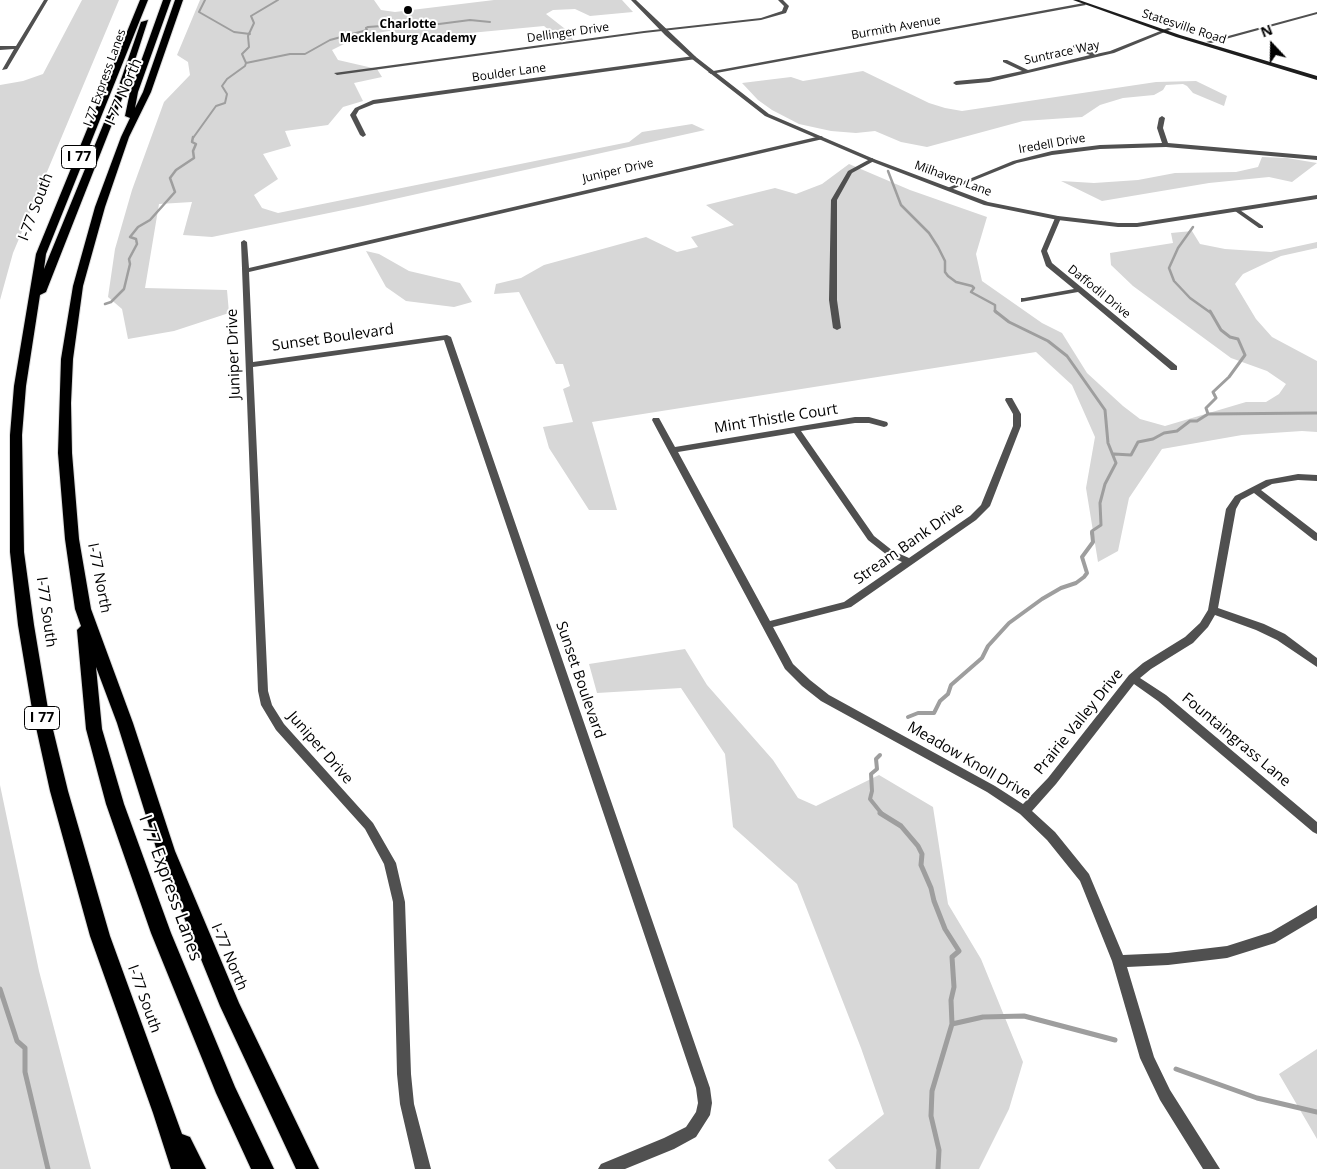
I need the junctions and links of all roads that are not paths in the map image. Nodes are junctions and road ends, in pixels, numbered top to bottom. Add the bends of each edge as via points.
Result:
1 (46, 0) edge
2 (144, 0) edge
3 (154, 0) edge
4 (166, 0) edge
5 (179, 0) edge
6 (633, 0) edge
7 (780, 0) edge
8 (1075, 0) edge
9 (1086, 2) edge
10 (1317, 13) edge
11 (1170, 29) junction
12 (663, 30) junction
13 (1164, 32) junction
14 (1209, 42) junction
15 (1075, 46) dead end
16 (18, 47) junction
17 (0, 48) edge
18 (1096, 56) junction
19 (694, 58) junction
20 (1005, 61) dead end
21 (4, 69) dead end
22 (1027, 71) junction
23 (711, 72) junction
24 (337, 73) dead end
25 (1317, 74) edge
26 (1317, 78) edge
27 (956, 83) dead end
28 (1162, 118) dead end
29 (363, 135) dead end
30 (124, 137) junction
31 (821, 138) junction
32 (1166, 145) junction
33 (1317, 158) edge
34 (872, 160) junction
35 (948, 190) junction
36 (1317, 197) edge
37 (1237, 210) junction
38 (1058, 218) junction
39 (1261, 227) dead end
40 (244, 242) dead end
41 (246, 271) junction
42 (1078, 290) junction
43 (1024, 300) dead end
44 (33, 307) junction
45 (837, 328) dead end
46 (249, 366) junction
47 (1174, 368) dead end
48 (1010, 400) dead end
49 (656, 420) dead end
50 (884, 424) dead end
51 (796, 430) junction
52 (672, 450) junction
53 (1317, 478) edge
54 (1254, 489) junction
55 (1317, 538) edge
56 (910, 562) junction
57 (84, 609) junction
58 (1213, 610) junction
59 (767, 625) junction
60 (1317, 663) edge
61 (1133, 678) junction
62 (1024, 811) junction
63 (1317, 829) edge
64 (1317, 911) edge
65 (1119, 961) junction
66 (164, 1113) junction
67 (182, 1169) edge
68 (195, 1169) edge
69 (263, 1169) edge
70 (308, 1169) edge
71 (423, 1169) edge
72 (606, 1169) edge
73 (1212, 1169) edge

1 - 16 street
2 - 44 highway, I-77 South / I 77 via 45,240
3 - 44 highway, I 77 Express Lanes / I 77 via 69,223
4 - 30 highway, I 77 via 134,92
5 - 30 highway, I-77 North / I 77 via 147,92
6 - 12 street, Milhaven Lane
7 - 12 street, Dellinger Drive via 786,9 772,17
8 - 9 main road, Statesville Road
9 - 11 main road, Statesville Road
9 - 13 main road, Statesville Road
9 - 23 street, Burmith Avenue
10 - 14 street
11 - 13 street, Suntrace Way
11 - 14 main road, Statesville Road
12 - 19 street, Milhaven Lane
12 - 24 street, Dellinger Drive
13 - 18 street, Suntrace Way
13 - 26 main road, Statesville Road
14 - 25 main road, Statesville Road
15 - 18 street
16 - 17 street
16 - 21 street
18 - 22 street, Suntrace Way
19 - 23 street, Milhaven Lane
19 - 29 street, Boulder Lane via 373,102 357,109 353,115
20 - 22 street
22 - 27 street, Suntrace Way
23 - 31 street, Milhaven Lane via 767,115
28 - 32 street via 1160,128
30 - 57 highway, I-77 North / I 77 via 88,245 67,358 66,481
31 - 34 street, Milhaven Lane
31 - 41 street, Juniper Drive
32 - 33 street, Iredell Drive
32 - 35 street, Iredell Drive via 1100,147 1052,153 1014,162
34 - 35 street, Milhaven Lane
34 - 45 street via 850,172 834,200 833,300
35 - 38 street, Milhaven Lane via 996,206
36 - 37 street, Milhaven Lane
37 - 38 street, Milhaven Lane via 1137,225
37 - 39 street
38 - 42 street, Daffodil Drive via 1044,254 1055,271
40 - 41 street, Juniper Drive
41 - 46 street, Juniper Drive
42 - 43 street
42 - 47 street, Daffodil Drive
44 - 66 highway, I-77 South / I 77 via 22,365 15,463 18,552 32,667 48,748 84,885
46 - 71 street, Juniper Drive via 263,691 280,727 369,826 390,863 399,902 404,1081
46 - 72 street, Sunset Boulevard via 447,337 703,1088 703,1115 691,1132
48 - 56 street, Stream Bank Drive via 1017,414 1017,426 985,506
49 - 52 street, Meadow Knoll Drive
50 - 51 street, Mint Thistle Court via 854,420
51 - 52 street, Mint Thistle Court
51 - 56 street via 871,538
52 - 59 street, Meadow Knoll Drive
53 - 54 street, Prairie Valley Drive via 1298,477 1269,482
54 - 55 street
54 - 58 street, Prairie Valley Drive via 1238,498 1231,509
56 - 59 street, Stream Bank Drive via 847,605
57 - 69 highway, I 77 Express Lanes / I 77 via 94,729 115,804 161,933 226,1093
57 - 70 highway, I-77 North / I 77 via 185,899 245,1038
58 - 60 street via 1281,637
58 - 61 street, Prairie Valley Drive via 1189,640
59 - 62 street, Meadow Knoll Drive via 788,666 825,698 991,789
61 - 62 street, Prairie Valley Drive via 1052,781
61 - 63 street, Fountaingrass Lane via 1162,698
62 - 65 street, Meadow Knoll Drive via 1051,836 1085,878
64 - 65 street via 1275,936 1227,952
65 - 73 street, Meadow Knoll Drive via 1147,1058 1165,1095
66 - 67 highway, I-77 South / I 77
66 - 68 highway, I 77

